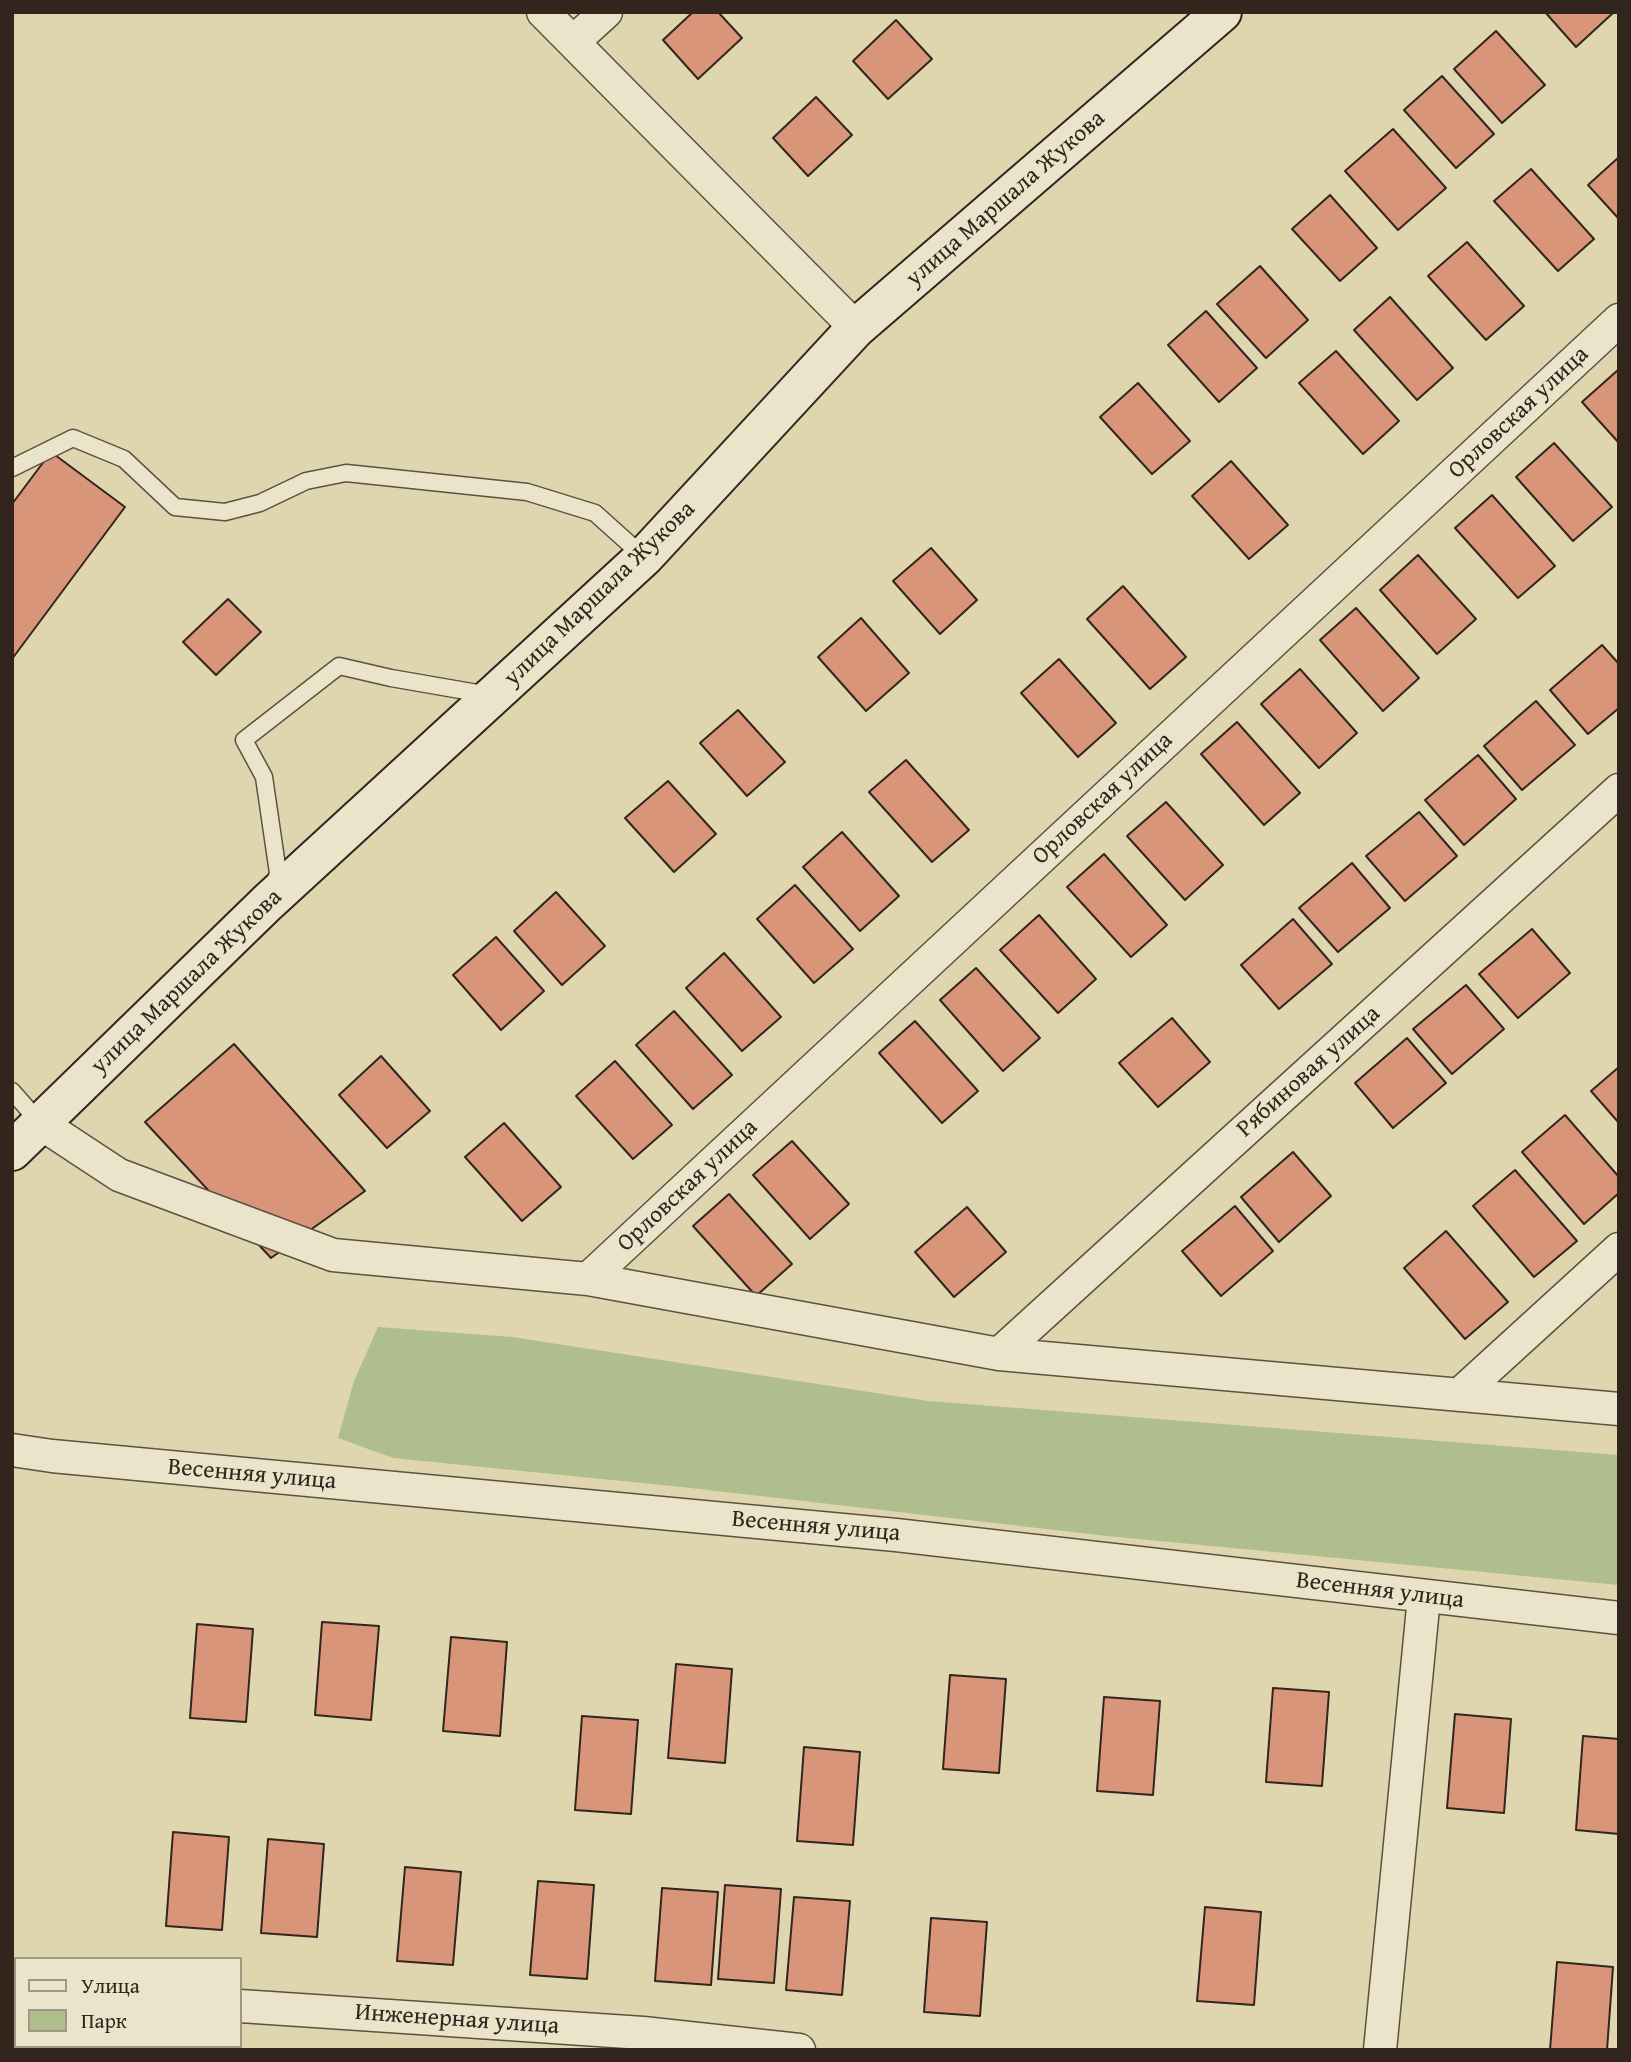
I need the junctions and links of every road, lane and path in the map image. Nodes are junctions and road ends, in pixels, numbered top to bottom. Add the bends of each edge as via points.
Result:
1 (543, 12) edge
2 (606, 12) edge
3 (1222, 12) edge
4 (573, 42) junction
5 (1619, 320) edge
6 (856, 328) junction
7 (12, 468) edge
8 (645, 557) junction
9 (493, 696) junction
10 (1619, 790) edge
11 (267, 903) junction
12 (12, 1091) edge
13 (40, 1123) junction
14 (12, 1151) edge
15 (1619, 1249) edge
16 (588, 1279) junction
17 (999, 1354) junction
18 (1459, 1395) junction
19 (1619, 1409) edge
20 (12, 1450) edge
21 (1424, 1597) junction
22 (1619, 1618) edge
23 (242, 2006) edge
24 (799, 2050) edge
25 (1380, 2050) edge

1 - 4 street
2 - 4 street
3 - 6 main road, улица Маршала Жукова
4 - 6 street
5 - 16 street, Орловская улица
6 - 8 main road, улица Маршала Жукова
7 - 8 lane via 73,438 124,459 175,507 225,512 260,503 306,481 346,473 527,492 595,513
8 - 9 main road, улица Маршала Жукова
9 - 11 main road, улица Маршала Жукова
9 - 11 lane via 339,666 244,740 264,778 278,873
10 - 17 street, Рябиновая улица
11 - 13 main road, улица Маршала Жукова
12 - 13 lane
13 - 14 main road, улица Маршала Жукова
13 - 16 street via 119,1175 333,1255
15 - 18 street
16 - 17 street
17 - 18 street
18 - 19 street
20 - 21 street, Весенняя улица via 896,1535
21 - 22 street, Весенняя улица
21 - 25 street
23 - 24 street, Инженерная улица via 643,2033

